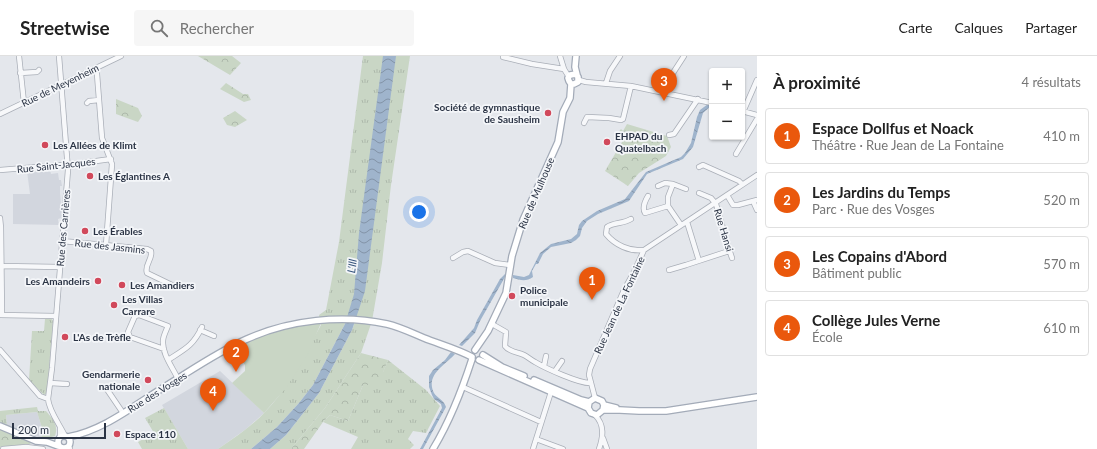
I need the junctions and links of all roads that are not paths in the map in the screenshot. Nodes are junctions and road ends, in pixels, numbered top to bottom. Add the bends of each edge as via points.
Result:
1 (19, 56) edge
2 (59, 56) edge
3 (121, 56) edge
4 (560, 56) edge
5 (575, 56) edge
6 (620, 56) edge
7 (684, 56) edge
8 (503, 57) edge
9 (563, 67) junction
10 (94, 69) junction
11 (39, 70) dead end
12 (20, 73) junction
13 (574, 79) junction
14 (757, 80) edge
15 (606, 84) junction
16 (62, 85) junction
17 (631, 86) junction
18 (667, 93) junction
19 (698, 99) junction
20 (99, 100) junction
21 (709, 102) edge
22 (24, 103) junction
23 (87, 103) dead end
24 (745, 107) edge
25 (745, 112) edge
26 (0, 114) edge
27 (757, 115) edge
28 (757, 119) edge
29 (584, 123) dead end
30 (669, 135) dead end
31 (736, 154) dead end
32 (111, 159) junction
33 (68, 165) junction
34 (699, 167) dead end
35 (0, 170) edge
36 (757, 175) edge
37 (673, 184) junction
38 (742, 184) junction
39 (658, 186) dead end
40 (686, 189) dead end
41 (699, 193) dead end
42 (727, 195) junction
43 (648, 196) dead end
44 (755, 200) edge
45 (715, 203) junction
46 (668, 206) junction
47 (757, 210) edge
48 (0, 218) edge
49 (631, 219) dead end
50 (687, 222) junction
51 (682, 225) junction
52 (62, 241) junction
53 (106, 245) junction
54 (644, 250) junction
55 (729, 251) junction
56 (453, 258) dead end
57 (732, 258) dead end
58 (699, 261) junction
59 (510, 265) junction
60 (2, 266) junction
61 (60, 267) junction
62 (669, 270) dead end
63 (174, 286) dead end
64 (1, 315) edge
65 (56, 316) junction
66 (492, 324) junction
67 (488, 330) junction
68 (214, 336) dead end
69 (162, 346) junction
70 (457, 349) junction
71 (0, 350) edge
72 (474, 350) junction
73 (482, 353) junction
74 (546, 356) dead end
75 (475, 359) junction
76 (168, 360) junction
77 (562, 360) dead end
78 (544, 366) junction
79 (555, 371) junction
80 (178, 379) junction
81 (50, 383) junction
82 (591, 383) junction
83 (67, 384) dead end
84 (463, 387) junction
85 (106, 388) dead end
86 (552, 390) junction
87 (757, 397) edge
88 (595, 398) junction
89 (48, 399) junction
90 (589, 402) junction
91 (588, 408) junction
92 (600, 412) junction
93 (122, 413) junction
94 (541, 422) junction
95 (0, 426) edge
96 (603, 438) junction
97 (536, 439) junction
98 (47, 442) junction
99 (65, 443) edge
100 (3, 449) edge
101 (43, 449) edge
102 (433, 449) edge
103 (532, 449) edge
104 (563, 449) edge
105 (599, 449) edge
106 (607, 449) edge

1 - 12 street
2 - 16 street, Rue des Carrières
3 - 10 street, Rue de Meyenheim
4 - 9 street
5 - 13 main road, Rue de Mulhouse
6 - 15 street via 610,71
7 - 18 street via 672,73
8 - 9 street via 532,64
9 - 13 street
10 - 16 street, Rue de Meyenheim
10 - 20 street via 97,74
11 - 12 street
12 - 22 street
13 - 15 street
13 - 59 main road, Rue de Mulhouse via 570,98 564,109 558,142 523,220
14 - 24 street
15 - 17 street
16 - 22 street, Rue de Meyenheim
16 - 33 street, Rue des Carrières
17 - 18 street
17 - 29 street via 623,119 587,117
18 - 19 street
19 - 21 street
19 - 30 street via 674,134
20 - 23 street
20 - 32 street via 102,138
22 - 26 street, Rue de Meyenheim
25 - 27 street
28 - 31 street
32 - 33 street, Rue Saint-Jacques
32 - 53 street
33 - 35 street, Rue Saint-Jacques
33 - 52 street, Rue des Carrières
34 - 38 street via 703,165
36 - 38 street, Rue Jean de La Fontaine
37 - 39 street via 665,183
37 - 40 street
37 - 46 street
38 - 42 street, Rue Jean de La Fontaine
41 - 45 street via 711,198
42 - 44 street via 734,205 738,206
42 - 45 street, Rue Jean de La Fontaine
43 - 46 street via 643,209 645,213
44 - 47 street
45 - 50 street, Rue Jean de La Fontaine
45 - 55 street, Rue Hansi
46 - 51 street
48 - 60 street
49 - 54 street via 611,224 607,227 606,234 623,247
50 - 51 street, Rue Jean de La Fontaine
50 - 58 street
51 - 54 street, Rue Jean de La Fontaine
52 - 53 street, Rue des Jasmins
52 - 61 street, Rue des Carrières
53 - 63 street, Rue des Jasmins via 151,251 147,273
54 - 82 street, Rue Jean de La Fontaine via 597,350 590,369
55 - 57 street, Rue Hansi
55 - 58 street
56 - 59 street via 468,251 496,263
58 - 62 street
59 - 66 main road, Rue de Mulhouse via 505,296
60 - 61 street
60 - 64 street
61 - 65 street, Rue des Carrières
64 - 65 street
65 - 81 street, Rue des Carrières
66 - 67 main road, Rue de Mulhouse
66 - 78 street via 506,332 506,348
67 - 72 main road, Rue de Mulhouse
67 - 73 main road, Rue de Mulhouse
68 - 76 street via 201,328 190,347
69 - 69 street via 130,337 128,332 133,317 139,315 168,326
69 - 76 street
70 - 72 main road
70 - 75 main road
70 - 80 main road, Rue des Vosges via 400,328 370,322 310,322 261,333 233,345
71 - 89 street via 40,396
72 - 73 main road
72 - 75 main road via 472,353
73 - 75 main road via 482,358
73 - 86 main road via 502,367
74 - 78 street
75 - 84 main road
75 - 86 main road
76 - 80 street
77 - 79 street
78 - 79 street
79 - 82 street
80 - 93 main road, Rue des Vosges
81 - 83 street
81 - 89 street, Rue des Carrières
82 - 88 street, Rue Jean de La Fontaine
84 - 94 street
84 - 102 main road via 449,421
85 - 93 street
86 - 90 main road
86 - 91 main road
86 - 94 street
87 - 92 main road via 666,411
88 - 90 main road
88 - 92 main road via 602,401
89 - 99 street
90 - 91 main road
91 - 92 main road via 592,413
92 - 96 street
93 - 99 main road, Rue des Vosges
94 - 97 street
95 - 98 main road, Rue des Vosges via 36,441
96 - 105 street
96 - 106 street
97 - 103 street
97 - 104 street
98 - 99 main road, Rue des Vosges
98 - 99 main road, Rue des Vosges via 58,446 57,442
100 - 101 street

